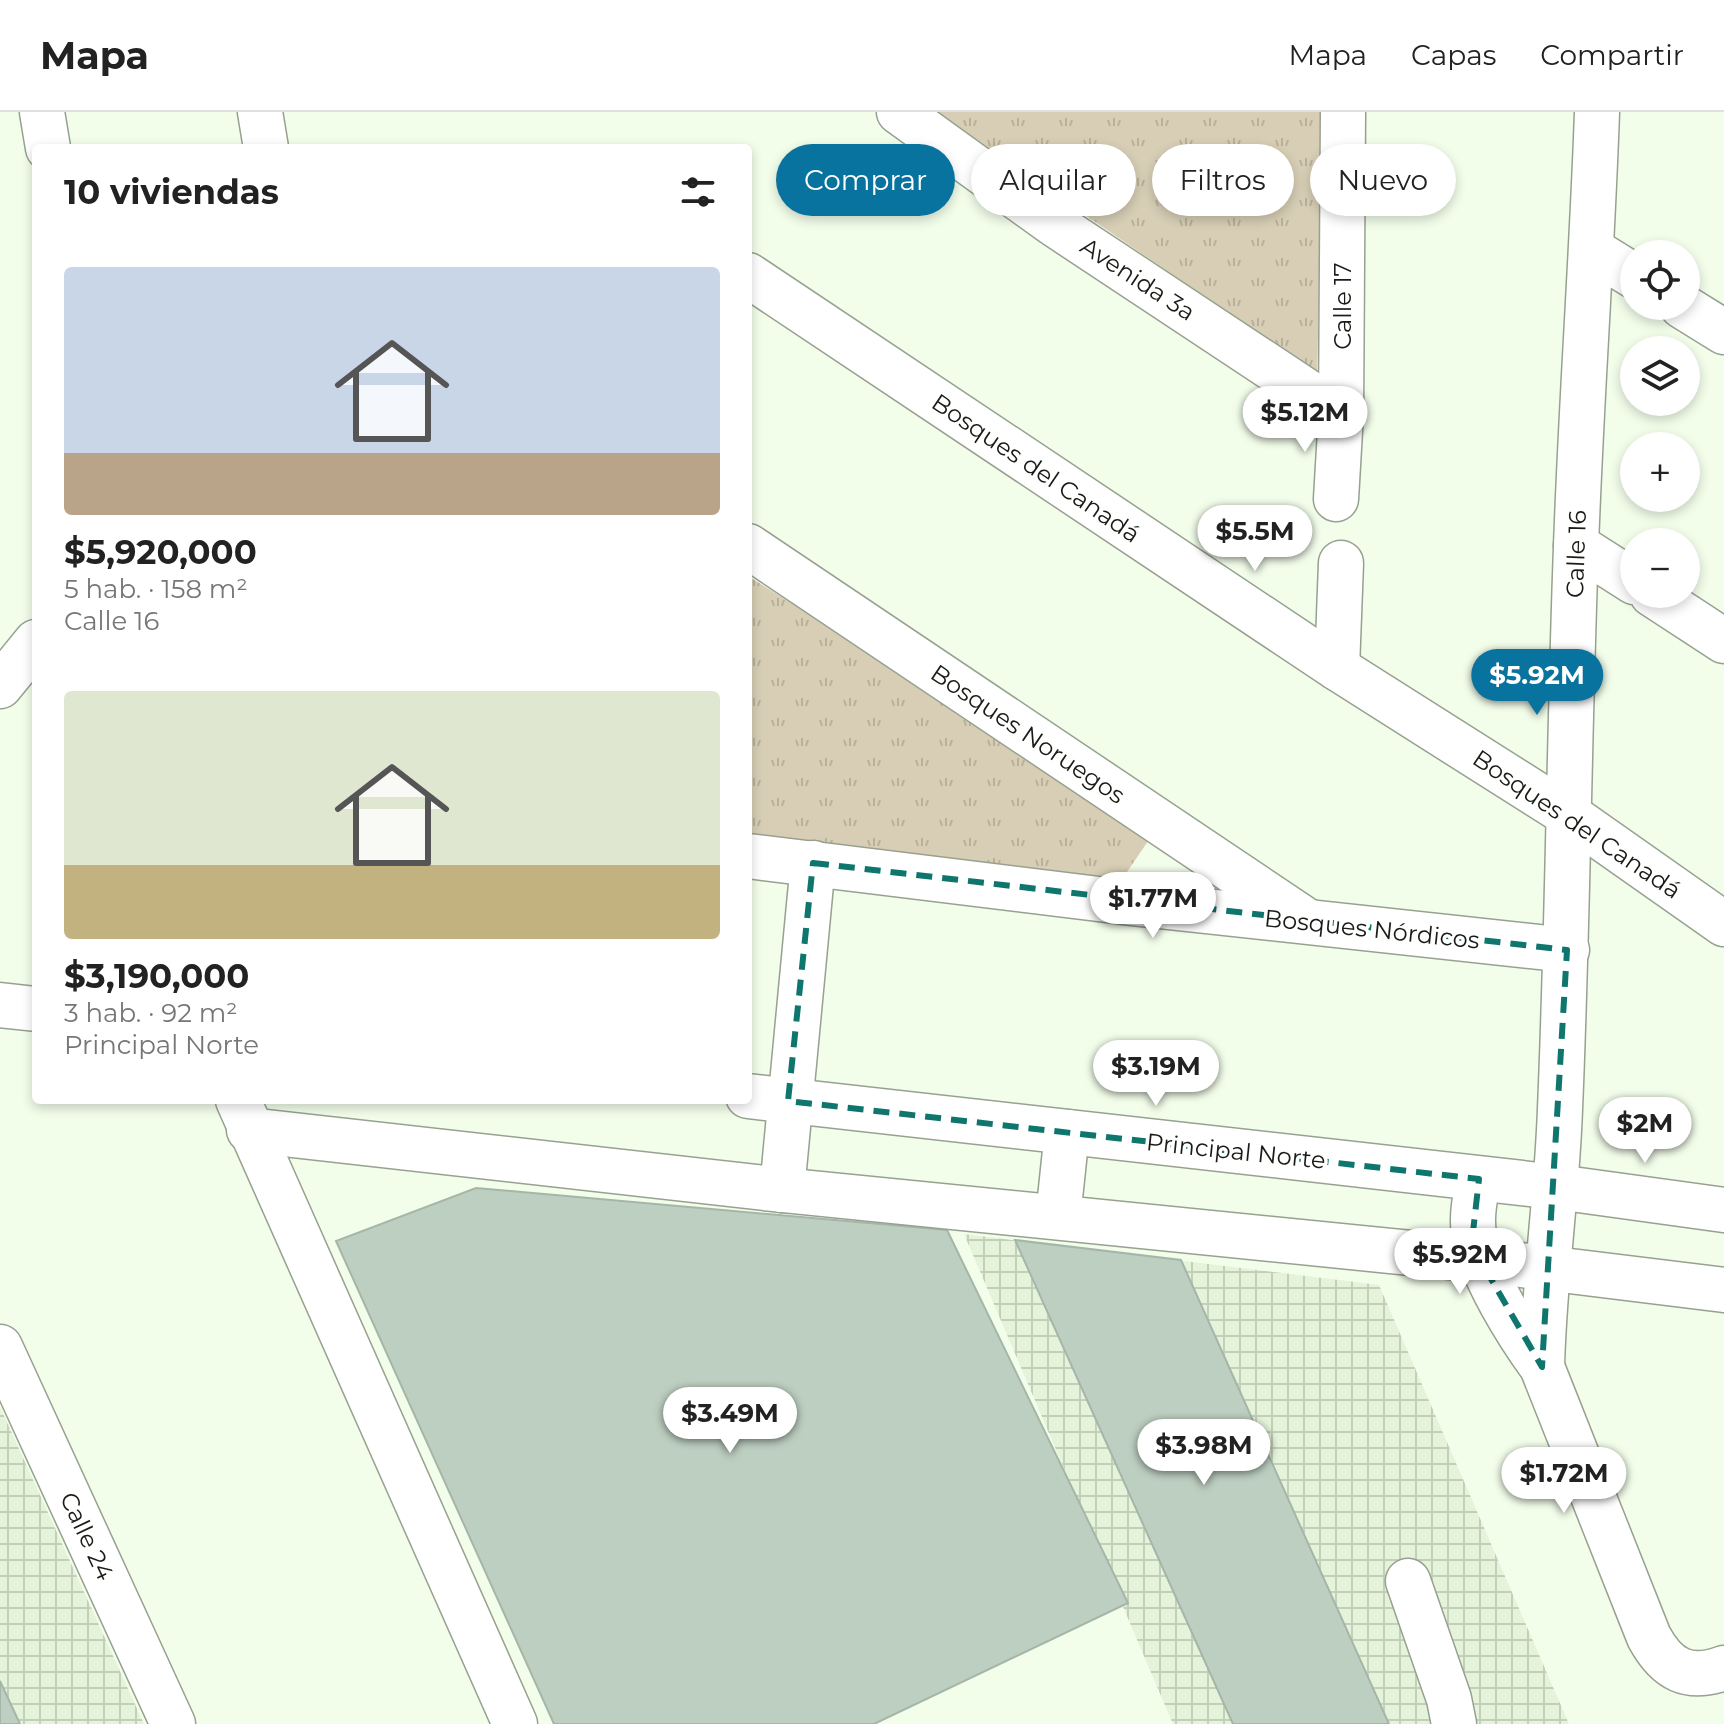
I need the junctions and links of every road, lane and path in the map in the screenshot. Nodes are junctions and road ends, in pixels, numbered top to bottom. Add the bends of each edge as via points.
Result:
1 (42, 112) edge
2 (260, 112) edge
3 (899, 112) edge
4 (1343, 112) edge
5 (1597, 112) edge
6 (47, 144) edge
7 (265, 144) edge
8 (1592, 250) junction
9 (1620, 267) edge
10 (752, 278) edge
11 (1700, 317) edge
12 (1724, 332) edge
13 (1341, 414) junction
14 (1336, 499) dead end
15 (1576, 545) junction
16 (752, 549) edge
17 (1341, 563) dead end
18 (1620, 573) edge
19 (1673, 608) edge
20 (1724, 641) edge
21 (32, 647) edge
22 (1337, 668) junction
23 (0, 686) edge
24 (1569, 815) junction
25 (752, 856) edge
26 (813, 863) junction
27 (1308, 922) junction
28 (1724, 924) edge
29 (1567, 950) junction
30 (768, 1099) edge
31 (244, 1115) edge
32 (1067, 1132) junction
33 (1479, 1179) junction
34 (1557, 1187) junction
35 (782, 1190) junction
36 (1724, 1210) edge
37 (1058, 1217) junction
38 (1480, 1260) junction
39 (1547, 1268) junction
40 (1724, 1290) edge
41 (0, 1347) edge
42 (1542, 1367) junction
43 (1408, 1581) dead end
44 (1724, 1668) edge
45 (173, 1724) edge
46 (515, 1724) edge
47 (1454, 1724) edge

1 - 6 street
2 - 7 street
3 - 13 street, Avenida 3a via 1054,224
4 - 13 street, Calle 17
5 - 8 street, Calle 16
8 - 9 street
8 - 15 street, Calle 16
10 - 22 street, Bosques del Canadá
11 - 12 street
13 - 14 street, Calle 17
15 - 18 street
15 - 24 street, Calle 16
16 - 27 street, Bosques Noruegos
17 - 22 street
19 - 20 street
21 - 23 street
22 - 24 street, Bosques del Canadá
24 - 28 street, Bosques del Canadá
24 - 29 street, Calle 16
25 - 26 street, Bosques Nórdicos
26 - 27 street, Bosques Nórdicos
26 - 30 street
27 - 29 street, Bosques Nórdicos
29 - 34 street, Calle 16
30 - 32 street, Principal Norte
30 - 35 street
31 - 35 street
31 - 46 street
32 - 33 street, Principal Norte
32 - 37 street
33 - 34 street, Principal Norte
33 - 38 street via 1473,1232
34 - 36 street, Principal Norte
34 - 39 street, Calle 16
35 - 37 street
37 - 38 street
38 - 39 street
38 - 42 street
39 - 40 street
39 - 42 street, Calle 16
41 - 45 street, Calle 24
42 - 44 street via 1649,1637 1677,1669 1702,1675
43 - 47 street

